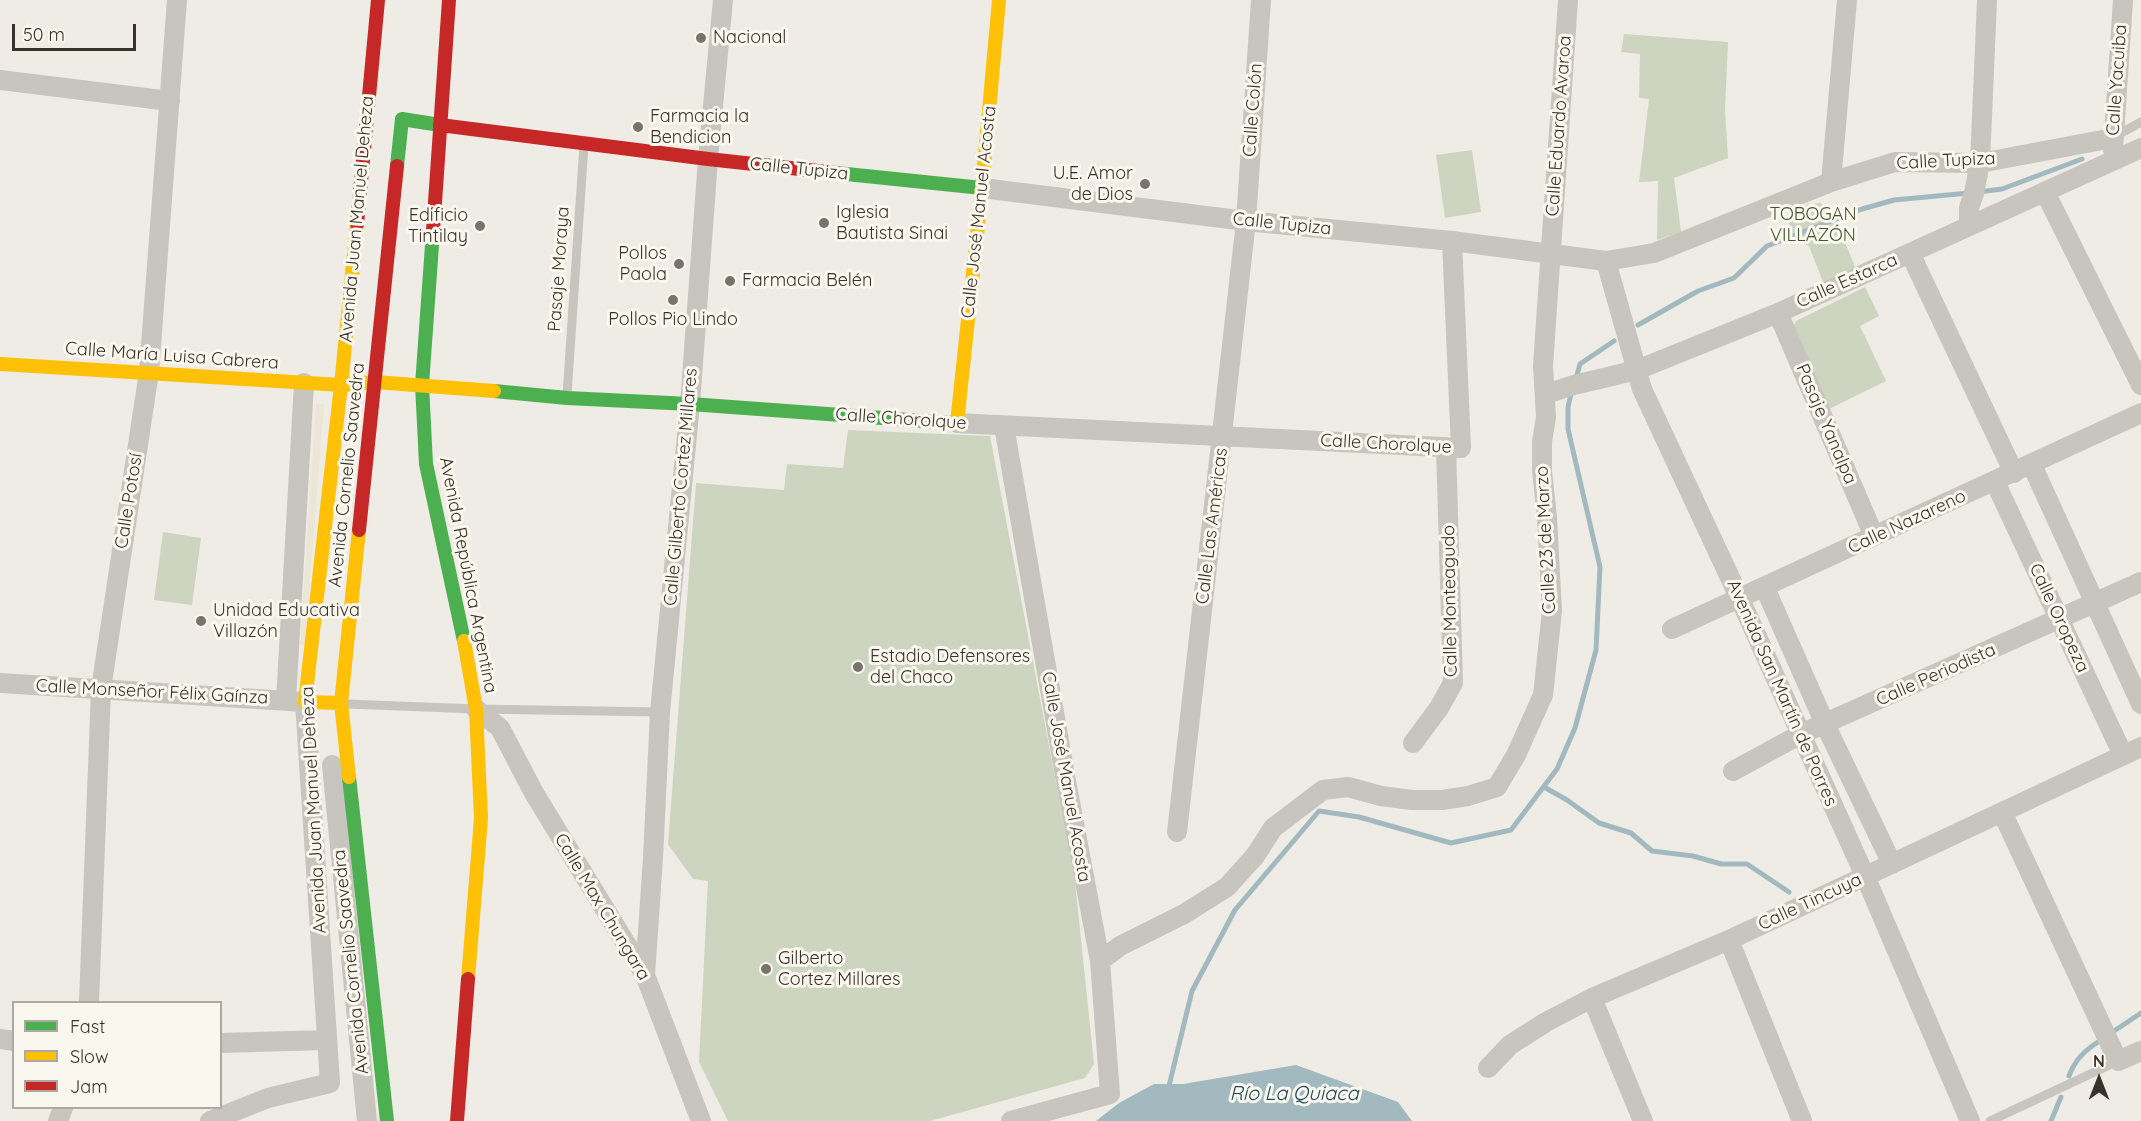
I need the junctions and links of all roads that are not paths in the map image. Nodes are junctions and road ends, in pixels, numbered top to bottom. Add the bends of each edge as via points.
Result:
1 (177, 0) edge
2 (378, 0) edge
3 (449, 0) edge
4 (723, 0) edge
5 (999, 0) edge
6 (1261, 0) edge
7 (1568, 0) edge
8 (1847, 0) edge
9 (1987, 0) edge
10 (2122, 0) edge
11 (0, 80) edge
12 (170, 101) junction
13 (402, 119) joint
14 (2141, 122) edge
15 (440, 125) junction
16 (2113, 138) junction
17 (585, 143) junction
18 (2141, 148) edge
19 (708, 159) junction
20 (2112, 161) junction
21 (1980, 164) junction
22 (1831, 182) junction
23 (982, 188) junction
24 (2045, 192) junction
25 (1246, 221) junction
26 (1969, 226) junction
27 (1452, 241) junction
28 (1551, 252) junction
29 (1910, 252) junction
30 (1606, 261) junction
31 (1778, 313) junction
32 (0, 364) edge
33 (1637, 370) junction
34 (148, 372) junction
35 (375, 382) junction
36 (304, 383) junction
37 (341, 385) junction
38 (422, 385) junction
39 (2141, 385) edge
40 (1546, 394) junction
41 (567, 398) junction
42 (690, 404) junction
43 (2141, 413) edge
44 (957, 423) junction
45 (1004, 426) junction
46 (1222, 436) junction
47 (1454, 447) junction
48 (2023, 469) junction
49 (1995, 482) junction
50 (1874, 536) junction
51 (2141, 582) edge
52 (1765, 588) junction
53 (1740, 599) junction
54 (2096, 604) junction
55 (2061, 620) junction
56 (1672, 629) dead end
57 (0, 683) edge
58 (100, 689) junction
59 (295, 701) junction
60 (333, 703) junction
61 (2141, 704) edge
62 (476, 709) junction
63 (660, 712) junction
64 (1825, 724) junction
65 (1801, 734) junction
66 (1413, 743) dead end
67 (2135, 753) edge
68 (1733, 771) dead end
69 (2002, 812) junction
70 (1177, 832) dead end
71 (1892, 864) junction
72 (1864, 876) junction
73 (1729, 940) junction
74 (1100, 961) junction
75 (645, 975) junction
76 (1592, 998) junction
77 (88, 1001) edge
78 (326, 1040) junction
79 (222, 1043) edge
80 (2141, 1051) edge
81 (2118, 1061) junction
82 (1488, 1068) dead end
83 (210, 1121) edge
84 (367, 1121) edge
85 (387, 1121) edge
86 (457, 1121) edge
87 (701, 1121) edge
88 (1011, 1121) edge
89 (1643, 1121) edge
90 (1802, 1121) edge
91 (1970, 1121) edge
92 (1990, 1121) edge

1 - 12 street, Calle Potosí
2 - 37 main road, Avenida Juan Manuel Deheza
3 - 15 main road, Avenida República Argentina
4 - 19 street, Calle Gilberto Cortez Millares
5 - 23 main road, Calle José Manuel Acosta
6 - 25 street, Calle Colón
7 - 28 street, Calle Eduardo Avaroa
8 - 22 street
9 - 21 street
10 - 16 street, Calle Yacuiba
11 - 12 street
12 - 34 street, Calle Potosí
13 - 15 main road, Calle Tupiza
13 - 35 main road, Avenida Cornelio Saavedra
14 - 16 lane, Calle Tupiza
15 - 17 main road, Calle Tupiza
15 - 38 main road, Avenida República Argentina
16 - 20 street, Calle Yacuiba
16 - 21 street, Calle Tupiza
17 - 19 main road, Calle Tupiza
17 - 41 lane, Pasaje Moraya
18 - 20 street, Calle Estarca
19 - 23 main road, Calle Tupiza
19 - 42 street, Calle Gilberto Cortez Millares
20 - 24 street, Calle Estarca
21 - 22 street, Calle Tupiza via 1895,162
21 - 26 street via 1969,208
22 - 30 street, Calle Tupiza via 1654,253
23 - 25 street, Calle Tupiza
23 - 44 main road, Calle José Manuel Acosta
24 - 26 street, Calle Estarca
24 - 39 street
25 - 27 street, Calle Tupiza
25 - 46 street, Calle Las Américas
26 - 29 street, Calle Estarca
27 - 28 street, Calle Tupiza
27 - 47 street, Calle Monteagudo
28 - 30 street, Calle Tupiza
28 - 40 street, Calle 23 de Marzo via 1543,366
29 - 31 street, Calle Estarca
29 - 48 street
30 - 33 street, Avenida San Martín de Porres
31 - 33 street, Calle Estarca
31 - 50 street, Pasaje Yanalpa
32 - 34 main road, Calle María Luisa Cabrera
33 - 40 street, Calle Estarca
33 - 53 street, Avenida San Martín de Porres via 1642,389
34 - 36 main road, Calle María Luisa Cabrera
34 - 58 street, Calle Potosí
35 - 37 main road, Calle Chorolque
35 - 38 main road, Calle Chorolque
35 - 60 main road, Avenida Cornelio Saavedra
36 - 37 main road, Calle María Luisa Cabrera
36 - 59 street, Avenida Juan Manuel Deheza
37 - 59 main road, Avenida Juan Manuel Deheza
38 - 41 main road, Calle Chorolque
38 - 62 main road, Avenida República Argentina via 426,464
40 - 74 street, Calle 23 de Marzo via 1542,471 1552,611 1543,695 1497,786 1442,800 1381,796 1348,787 1323,790 1273,828 1255,856 1227,887
41 - 42 main road, Calle Chorolque
42 - 44 main road, Calle Chorolque
42 - 63 street, Calle Gilberto Cortez Millares
43 - 48 street, Calle Nazareno
44 - 45 street, Calle Chorolque
45 - 46 street, Calle Chorolque
45 - 74 street, Calle José Manuel Acosta
46 - 47 street, Calle Chorolque
46 - 70 street, Calle Las Américas
47 - 66 street, Calle Monteagudo via 1453,683
48 - 49 street, Calle Nazareno
48 - 54 street
49 - 50 street, Calle Nazareno
49 - 55 street, Calle Oropeza
50 - 52 street, Calle Nazareno
51 - 54 street, Calle Periodista
52 - 53 street, Calle Nazareno
52 - 64 street, Avenida San Martín de Porres
53 - 56 street, Calle Nazareno
53 - 65 street, Avenida San Martín de Porres
54 - 55 street, Calle Periodista
54 - 61 street
55 - 64 street, Calle Periodista
55 - 67 street, Calle Oropeza
57 - 58 street, Calle Monseñor Félix Gaínza
58 - 59 street, Calle Monseñor Félix Gaínza
58 - 77 street, Calle Potosí
59 - 60 main road
59 - 78 street, Avenida Juan Manuel Deheza
60 - 62 lane
60 - 84 street
60 - 85 main road, Avenida Cornelio Saavedra
62 - 63 lane
62 - 75 street, Calle Max Chungara via 500,728 534,793
62 - 86 main road, Avenida República Argentina via 480,818
63 - 75 street, Calle Gilberto Cortez Millares
64 - 65 street, Calle Periodista
64 - 71 street, Avenida San Martín de Porres
65 - 68 street, Calle Periodista
65 - 72 street, Avenida San Martín de Porres
67 - 69 street, Calle Tincuya
69 - 71 street, Calle Tincuya
69 - 81 street
71 - 72 street, Calle Tincuya
72 - 73 street, Calle Tincuya
72 - 91 street, Avenida San Martín de Porres
73 - 76 street, Calle Tincuya
73 - 90 street
74 - 88 street, Calle José Manuel Acosta via 1110,1094
75 - 87 street, Calle Max Chungara
76 - 82 street, Calle Tincuya via 1510,1045
76 - 89 street
78 - 79 street
78 - 83 street, Avenida Juan Manuel Deheza via 330,1083 268,1098
80 - 81 street
81 - 92 lane

